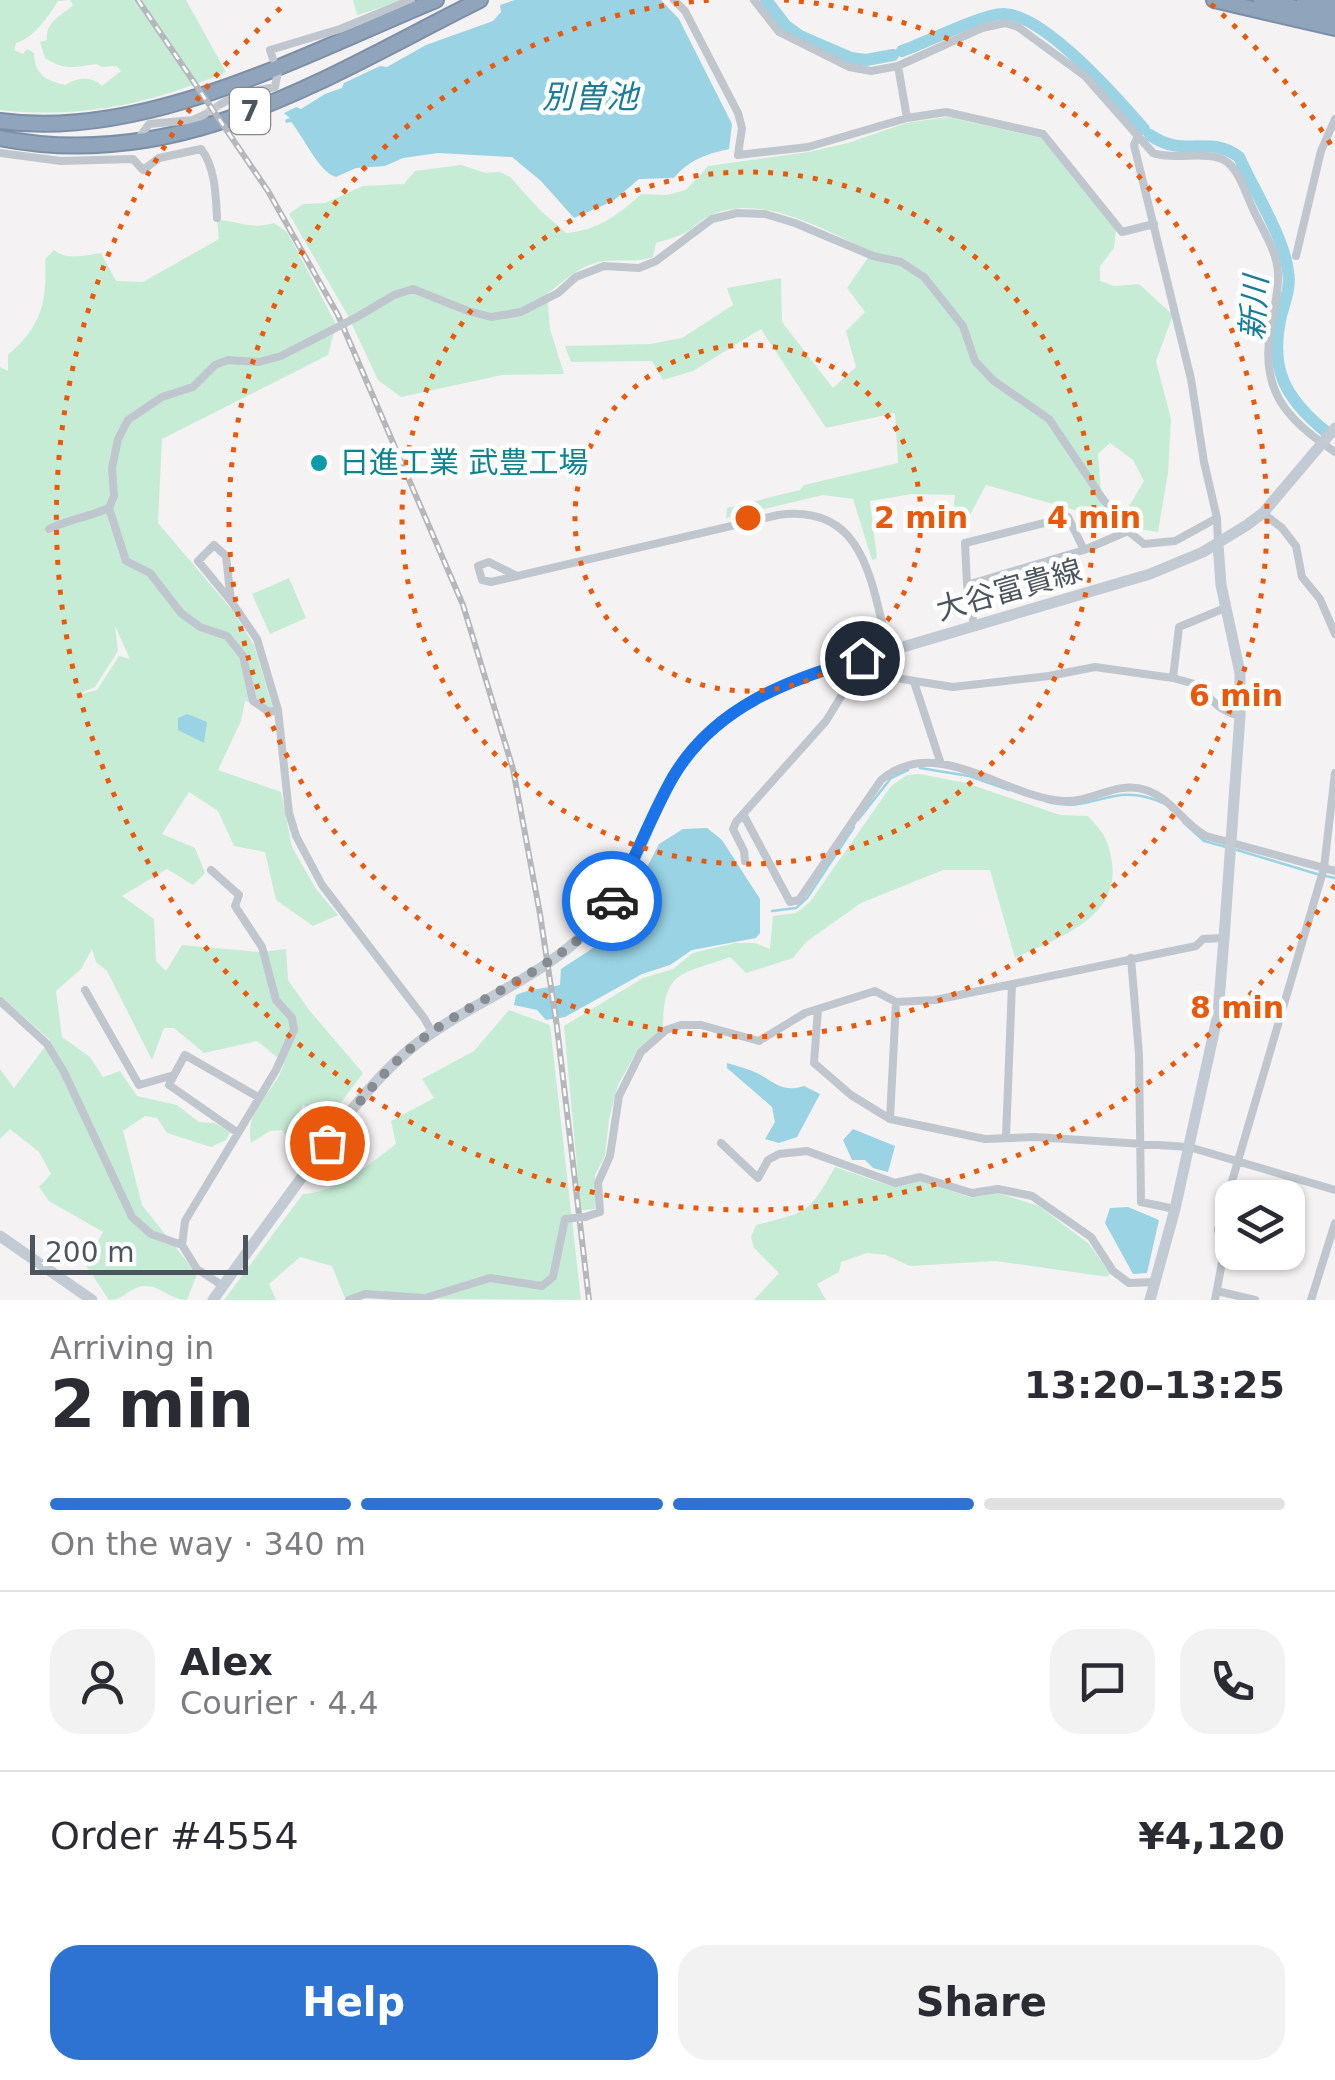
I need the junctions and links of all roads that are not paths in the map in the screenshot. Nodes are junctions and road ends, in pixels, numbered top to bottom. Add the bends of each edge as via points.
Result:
1 (411, 0) edge
2 (436, 0) edge
3 (480, 0) edge
4 (674, 0) edge
5 (754, 0) edge
6 (1214, 0) edge
7 (1261, 0) edge
8 (1304, 0) edge
9 (1335, 5) edge
10 (1335, 17) edge
11 (1335, 28) edge
12 (272, 60) dead end
13 (898, 66) junction
14 (278, 72) dead end
15 (220, 104) tunnel mouth
16 (204, 115) tunnel mouth
17 (907, 118) junction
18 (0, 120) edge
19 (1335, 120) edge
20 (141, 135) dead end
21 (0, 138) edge
22 (1138, 138) junction
23 (0, 153) edge
24 (217, 218) dead end
25 (1154, 224) junction
26 (1296, 256) dead end
27 (1335, 428) edge
28 (1322, 443) junction
29 (1335, 452) edge
30 (109, 508) junction
31 (1262, 513) junction
32 (1217, 518) junction
33 (50, 528) dead end
34 (1128, 531) junction
35 (1218, 544) junction
36 (1084, 550) junction
37 (516, 576) dead end
38 (967, 585) junction
39 (231, 601) junction
40 (1226, 608) junction
41 (974, 626) junction
42 (1335, 634) edge
43 (890, 650) junction
44 (1174, 678) junction
45 (914, 682) junction
46 (278, 710) junction
47 (1240, 716) junction
48 (940, 764) junction
49 (1335, 773) edge
50 (1335, 788) edge
51 (744, 814) junction
52 (1230, 842) junction
53 (745, 860) dead end
54 (1324, 868) junction
55 (211, 870) dead end
56 (1335, 871) edge
57 (1224, 938) junction
58 (1131, 958) junction
59 (1012, 985) junction
60 (85, 990) dead end
61 (0, 1001) edge
62 (896, 1002) junction
63 (818, 1009) junction
64 (432, 1032) junction
65 (174, 1075) junction
66 (258, 1097) junction
67 (890, 1119) junction
68 (238, 1133) junction
69 (1006, 1137) junction
70 (721, 1143) dead end
71 (1138, 1143) junction
72 (1189, 1147) junction
73 (1237, 1161) junction
74 (1335, 1190) edge
75 (1175, 1209) junction
76 (1335, 1223) edge
77 (0, 1236) edge
78 (182, 1245) junction
79 (1156, 1282) junction
80 (223, 1286) junction
81 (1216, 1295) edge
82 (426, 1299) edge
83 (92, 1300) edge
84 (213, 1300) edge
85 (349, 1300) edge
86 (1150, 1300) edge
87 (1255, 1300) edge
88 (1311, 1300) edge

1 - 12 street via 270,50
2 - 18 highway, 7 via 168,105 87,121
3 - 21 highway, 7 via 214,126 102,145
4 - 17 street via 738,114 738,155 808,147
5 - 13 street via 779,32 810,49 860,69
6 - 11 highway
7 - 10 highway
8 - 9 highway
13 - 17 street
13 - 22 street via 982,28 1018,27 1084,76
14 - 15 street via 275,87
16 - 20 street via 149,124
17 - 25 street via 946,112 1043,134 1122,232
19 - 26 street
22 - 25 street via 1134,144
22 - 28 street via 1168,158 1209,155 1228,163 1238,177 1278,268 1268,364 1272,386 1283,409
23 - 24 street via 61,160 134,155 143,170 158,158 201,149
25 - 32 street
27 - 28 main road, 大谷富貴線
28 - 29 street
28 - 31 main road, 大谷富貴線
30 - 33 street
30 - 34 street, bridge via 118,439 128,420 193,386 216,365 281,356 412,290 468,312 521,312 604,266 639,268 656,261 712,219 766,214 924,276 964,326 975,360 1049,419
30 - 46 street via 126,561 150,573 200,627 227,636 243,656 253,701 268,712
31 - 35 main road, 大谷富貴線
31 - 42 street via 1296,546 1302,577
32 - 34 street via 1157,545
32 - 35 street
34 - 36 street
35 - 40 main road
35 - 41 main road, 大谷富貴線 via 1150,574
36 - 38 street
36 - 38 street via 1068,517 966,543
37 - 43 street via 778,515 812,514 842,526 853,541
38 - 41 street
39 - 39 street via 226,556 214,545 198,561
39 - 46 street via 257,639
40 - 44 street via 1178,628
40 - 47 main road via 1238,658
41 - 43 main road, 大谷富貴線
43 - 64 main road, 大谷富貴線 via 784,684 733,712 672,779 608,909 548,962
44 - 45 street via 1095,667 953,687
44 - 47 street via 1202,686 1224,712
45 - 48 street
45 - 51 street via 864,673 850,682 826,721
46 - 64 street via 289,813 311,868
47 - 52 main road
48 - 51 street via 911,763 881,780 799,900 790,902
48 - 52 street via 1061,801 1145,790 1164,798 1195,829
49 - 50 street
50 - 54 street
51 - 53 street via 733,829
52 - 54 street
52 - 57 main road
54 - 56 street
54 - 73 street
55 - 66 street via 240,895 235,906 262,947 276,1000 292,1018 294,1030
57 - 58 street
57 - 72 main road via 1218,1014
58 - 59 street
58 - 71 street
59 - 62 street
59 - 69 street
60 - 65 street via 138,1085
61 - 78 street via 47,1044 132,1216 164,1242
62 - 63 street via 875,992
62 - 67 street
63 - 67 street via 814,1063
63 - 82 street, bridge via 760,1041 701,1026 666,1030 641,1052 619,1096 610,1156 598,1183 600,1212 565,1219 553,1278 538,1286 490,1278
64 - 80 main road, 大谷富貴線 via 350,1114
65 - 66 street via 185,1055
65 - 68 street via 169,1085
66 - 68 street
67 - 69 street via 985,1140
68 - 78 street via 185,1222
69 - 71 street
70 - 79 street via 758,1178 768,1160 807,1151 896,1183 920,1177 972,1193 998,1189 1032,1196 1090,1238 1130,1283
71 - 72 street
71 - 75 street via 1140,1202
72 - 73 street
72 - 75 main road
73 - 74 street
73 - 81 street via 1218,1229 1223,1257
75 - 79 main road
76 - 88 street
77 - 83 main road
78 - 80 street via 197,1268
79 - 86 main road
80 - 84 main road, 大谷富貴線
81 - 87 street
82 - 85 street via 365,1294

